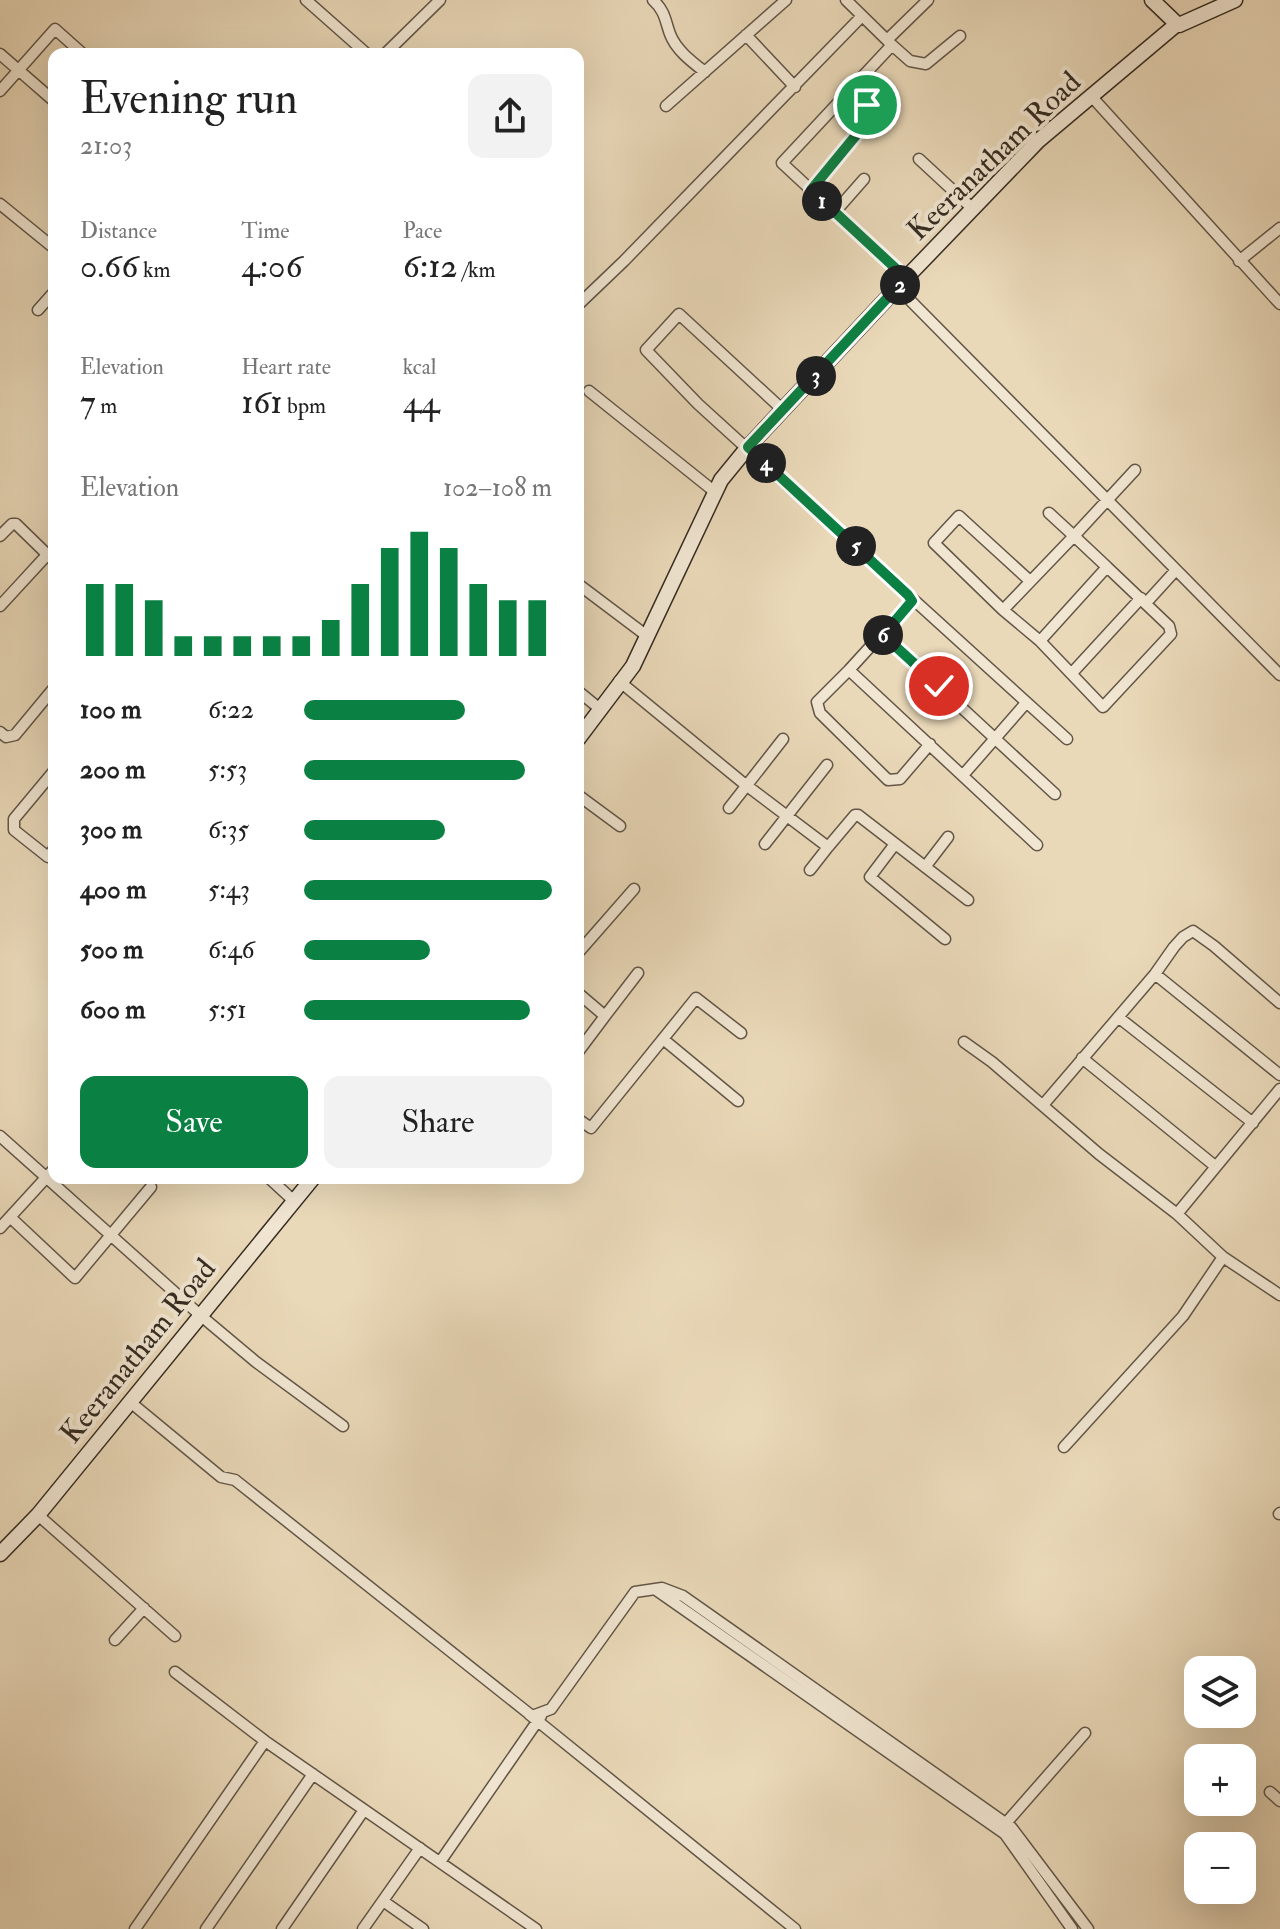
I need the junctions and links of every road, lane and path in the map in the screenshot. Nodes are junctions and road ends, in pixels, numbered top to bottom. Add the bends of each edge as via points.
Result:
1 (306, 0) edge
2 (440, 0) edge
3 (653, 0) edge
4 (928, 0) edge
5 (1152, 0) edge
6 (1235, 0) edge
7 (783, 1) edge
8 (850, 1) edge
9 (1206, 6) edge
10 (862, 16) junction
11 (1177, 24) junction
12 (746, 35) junction
13 (960, 36) dead end
14 (889, 42) junction
15 (76, 48) edge
16 (360, 48) edge
17 (391, 48) edge
18 (0, 54) edge
19 (18, 69) junction
20 (705, 72) junction
21 (795, 87) junction
22 (851, 89) junction
23 (0, 91) edge
24 (48, 96) edge
25 (1092, 97) junction
26 (666, 106) dead end
27 (919, 159) dead end
28 (864, 179) dead end
29 (811, 190) junction
30 (0, 204) edge
31 (973, 209) junction
32 (835, 212) junction
33 (1280, 228) edge
34 (48, 243) edge
35 (1239, 261) junction
36 (902, 283) junction
37 (48, 299) edge
38 (584, 299) edge
39 (1280, 304) edge
40 (38, 310) dead end
41 (589, 391) dead end
42 (784, 411) junction
43 (748, 447) junction
44 (1135, 470) dead end
45 (715, 492) junction
46 (1107, 500) junction
47 (1049, 513) dead end
48 (0, 536) edge
49 (1074, 536) junction
50 (48, 556) edge
51 (48, 560) edge
52 (1107, 567) junction
53 (1176, 570) junction
54 (1030, 581) junction
55 (584, 589) edge
56 (912, 601) junction
57 (1144, 601) junction
58 (0, 606) edge
59 (1003, 610) junction
60 (883, 635) junction
61 (647, 636) junction
62 (1040, 641) junction
63 (849, 670) junction
64 (1072, 673) junction
65 (1280, 675) edge
66 (619, 681) junction
67 (48, 695) edge
68 (584, 696) edge
69 (1026, 703) junction
70 (600, 709) junction
71 (584, 731) edge
72 (0, 732) edge
73 (995, 737) junction
74 (783, 739) dead end
75 (1067, 739) dead end
76 (930, 744) junction
77 (827, 765) dead end
78 (964, 774) junction
79 (48, 778) edge
80 (747, 786) junction
81 (1055, 794) dead end
82 (584, 799) edge
83 (729, 808) dead end
84 (787, 816) junction
85 (620, 826) dead end
86 (948, 837) dead end
87 (765, 844) dead end
88 (895, 844) junction
89 (1037, 845) dead end
90 (828, 847) junction
91 (48, 857) edge
92 (925, 867) junction
93 (810, 870) dead end
94 (634, 889) dead end
95 (968, 900) dead end
96 (945, 939) dead end
97 (584, 946) edge
98 (638, 973) dead end
99 (1155, 974) junction
100 (584, 998) edge
101 (1280, 1003) edge
102 (605, 1016) junction
103 (1118, 1017) junction
104 (741, 1033) dead end
105 (663, 1039) junction
106 (964, 1042) dead end
107 (584, 1044) edge
108 (1082, 1058) junction
109 (1280, 1075) edge
110 (1280, 1089) edge
111 (738, 1101) dead end
112 (1043, 1105) junction
113 (584, 1123) edge
114 (1253, 1123) junction
115 (0, 1136) edge
116 (1215, 1166) junction
117 (48, 1172) edge
118 (48, 1175) edge
119 (61, 1184) edge
120 (276, 1184) edge
121 (308, 1184) edge
122 (151, 1187) dead end
123 (294, 1201) junction
124 (1177, 1214) junction
125 (10, 1217) junction
126 (0, 1228) edge
127 (111, 1235) junction
128 (1223, 1257) junction
129 (1280, 1295) edge
130 (200, 1315) junction
131 (129, 1401) junction
132 (343, 1426) dead end
133 (1064, 1447) dead end
134 (38, 1515) junction
135 (0, 1554) edge
136 (654, 1589) junction
137 (144, 1608) junction
138 (175, 1636) dead end
139 (115, 1640) dead end
140 (175, 1672) dead end
141 (540, 1717) junction
142 (1085, 1733) dead end
143 (265, 1741) junction
144 (313, 1774) junction
145 (1270, 1792) dead end
146 (1280, 1801) edge
147 (364, 1810) junction
148 (1006, 1823) junction
149 (420, 1848) junction
150 (440, 1862) junction
151 (383, 1901) junction
152 (532, 1928) edge
153 (135, 1929) edge
154 (206, 1929) edge
155 (282, 1929) edge
156 (363, 1929) edge
157 (423, 1929) edge
158 (795, 1929) edge
159 (1072, 1929) edge
160 (1088, 1929) edge

1 - 16 street
2 - 17 street
3 - 20 street via 667,18 672,39
4 - 14 street
5 - 11 street
6 - 9 street, Keeranatham Road
7 - 12 street
8 - 10 street
9 - 11 street, Keeranatham Road
10 - 14 street
10 - 21 street
11 - 25 street, Keeranatham Road
12 - 20 street
12 - 21 street
13 - 14 street via 926,64 910,61
14 - 22 street
15 - 19 street via 55,29
18 - 19 street
19 - 23 street
19 - 24 street
20 - 26 street
21 - 38 street
22 - 29 street via 871,117
22 - 29 street via 782,163
25 - 31 street, Keeranatham Road via 1038,141
25 - 35 street
27 - 31 street
28 - 32 street
29 - 32 street
30 - 34 street
31 - 36 street, Keeranatham Road
32 - 36 street
33 - 35 street
35 - 39 street
36 - 42 street, Keeranatham Road
36 - 46 street
37 - 40 street
41 - 45 street
42 - 43 street, Keeranatham Road
42 - 43 street via 679,314 646,350
43 - 45 street, Keeranatham Road
43 - 56 street
44 - 46 street
45 - 61 street, Keeranatham Road
46 - 49 street
46 - 53 street
47 - 49 street
48 - 50 street via 16,524
49 - 52 street
49 - 54 street
51 - 58 street
52 - 57 street
52 - 62 street
53 - 57 street
53 - 65 street
54 - 59 street
54 - 59 street via 959,516 934,543
55 - 61 street
56 - 60 street
56 - 69 street
57 - 64 street
57 - 64 street via 1171,634 1117,694 1103,707
59 - 62 street
60 - 63 street
60 - 73 street
61 - 66 street, Keeranatham Road
62 - 64 street
63 - 76 street
63 - 76 street via 816,707 888,780 900,779
66 - 70 street, Keeranatham Road
66 - 80 street
67 - 72 street via 15,735
68 - 70 street
69 - 73 street
69 - 75 street
70 - 71 street, Keeranatham Road
73 - 78 street
73 - 81 street
74 - 80 street
76 - 78 street
77 - 84 street
78 - 89 street
79 - 91 street via 14,819 14,830
80 - 83 street
80 - 84 street
82 - 85 street
84 - 87 street
84 - 90 street
86 - 92 street
88 - 90 street via 855,815
88 - 92 street
88 - 96 street via 870,877
90 - 93 street
92 - 95 street
94 - 97 street
98 - 102 street
99 - 101 street via 1193,931
99 - 103 street
99 - 109 street
100 - 102 street
102 - 107 street
103 - 108 street
103 - 114 street
104 - 105 street via 696,998
105 - 111 street
105 - 113 street via 591,1128
106 - 112 street
108 - 112 street
108 - 116 street
110 - 114 street
112 - 124 street
114 - 116 street
115 - 117 street
116 - 124 street
118 - 125 street
119 - 127 street
120 - 123 street
121 - 123 street, Keeranatham Road
122 - 127 street
123 - 130 street, Keeranatham Road
124 - 128 street
125 - 126 street
125 - 127 street via 75,1278
127 - 130 street
128 - 129 street
128 - 133 street via 1183,1316
130 - 131 street, Keeranatham Road
130 - 132 street
131 - 134 street, Keeranatham Road
131 - 141 street via 527,1713
134 - 135 street, Keeranatham Road
134 - 137 street
136 - 141 street via 635,1592 628,1599 551,1709
136 - 148 street via 683,1596
136 - 159 street via 1005,1834
137 - 138 street
137 - 139 street
140 - 143 street
141 - 150 street
141 - 158 street
142 - 148 street
143 - 144 street
143 - 153 street
144 - 147 street
144 - 154 street
145 - 146 street
147 - 149 street
147 - 155 street
148 - 160 street
149 - 150 street
149 - 151 street
150 - 152 street
151 - 156 street
151 - 157 street

